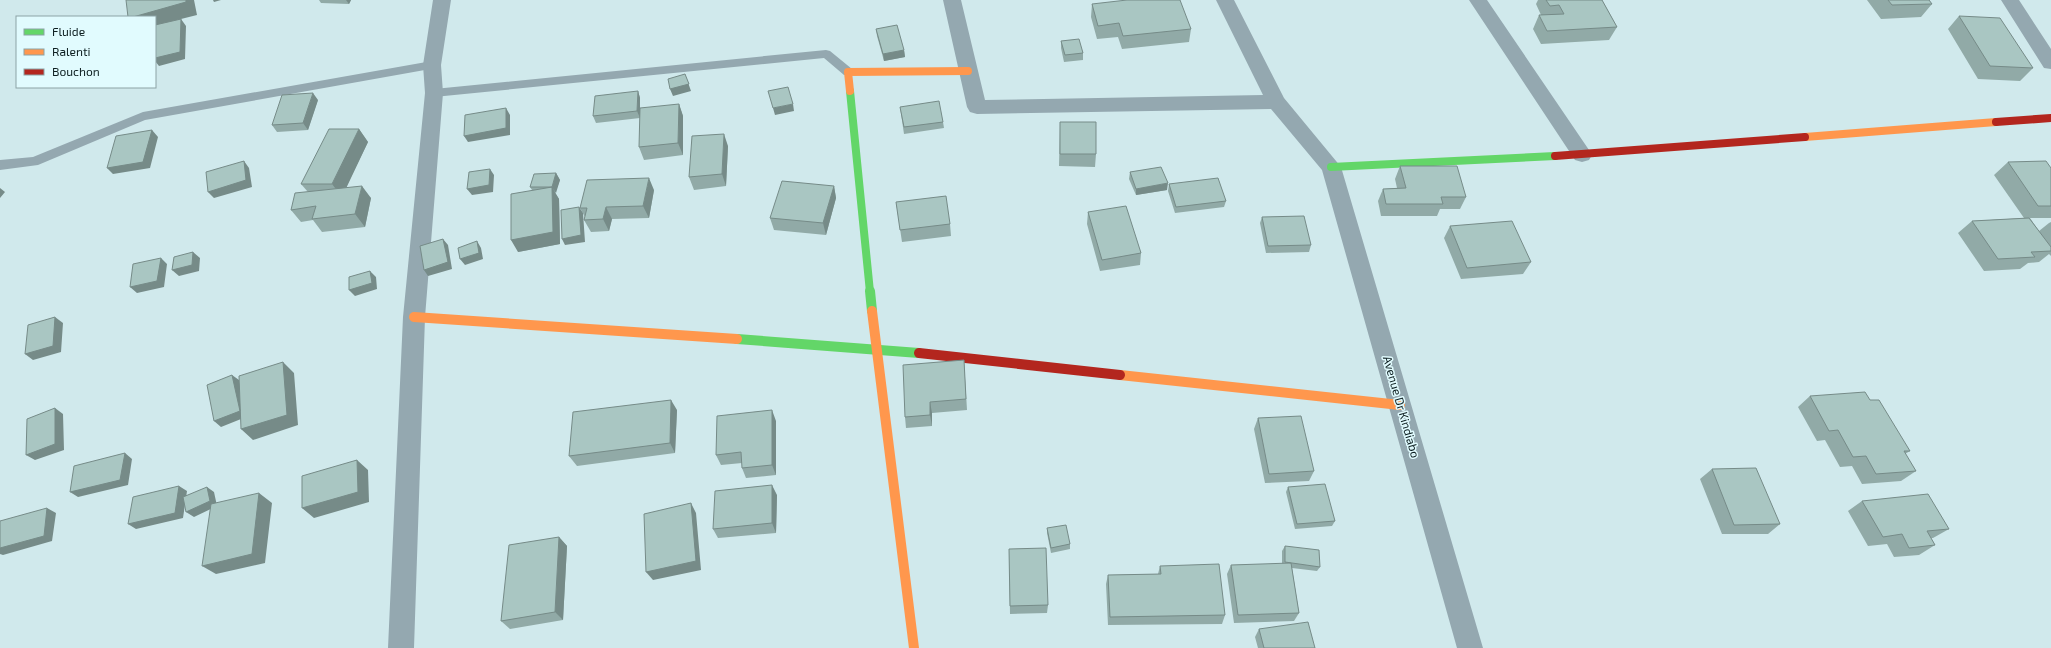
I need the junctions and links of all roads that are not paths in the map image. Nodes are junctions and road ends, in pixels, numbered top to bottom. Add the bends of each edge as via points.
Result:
1 (442, 0) edge
2 (952, 0) edge
3 (1225, 0) edge
4 (1478, 0) edge
5 (2010, 0) edge
6 (2051, 63) edge
7 (432, 65) junction
8 (968, 71) junction
9 (848, 72) junction
10 (434, 93) junction
11 (1276, 102) junction
12 (2051, 118) edge
13 (1582, 155) junction
14 (0, 165) edge
15 (1331, 167) junction
16 (414, 317) junction
17 (876, 348) junction
18 (1400, 405) junction
19 (402, 648) edge
20 (914, 648) edge
21 (1470, 648) edge

1 - 7 street
2 - 8 street
3 - 11 street
4 - 13 street
5 - 6 street
7 - 10 street
7 - 14 lane via 143,116 34,162
8 - 9 street
8 - 11 street via 977,107
9 - 10 lane via 826,54
9 - 17 street
10 - 16 street
11 - 15 street
12 - 13 street
13 - 15 street
15 - 18 street, Avenue Dr Kindiabo
16 - 17 street
16 - 19 street
17 - 18 street
17 - 20 street
18 - 21 street, Avenue Dr Kindiabo

